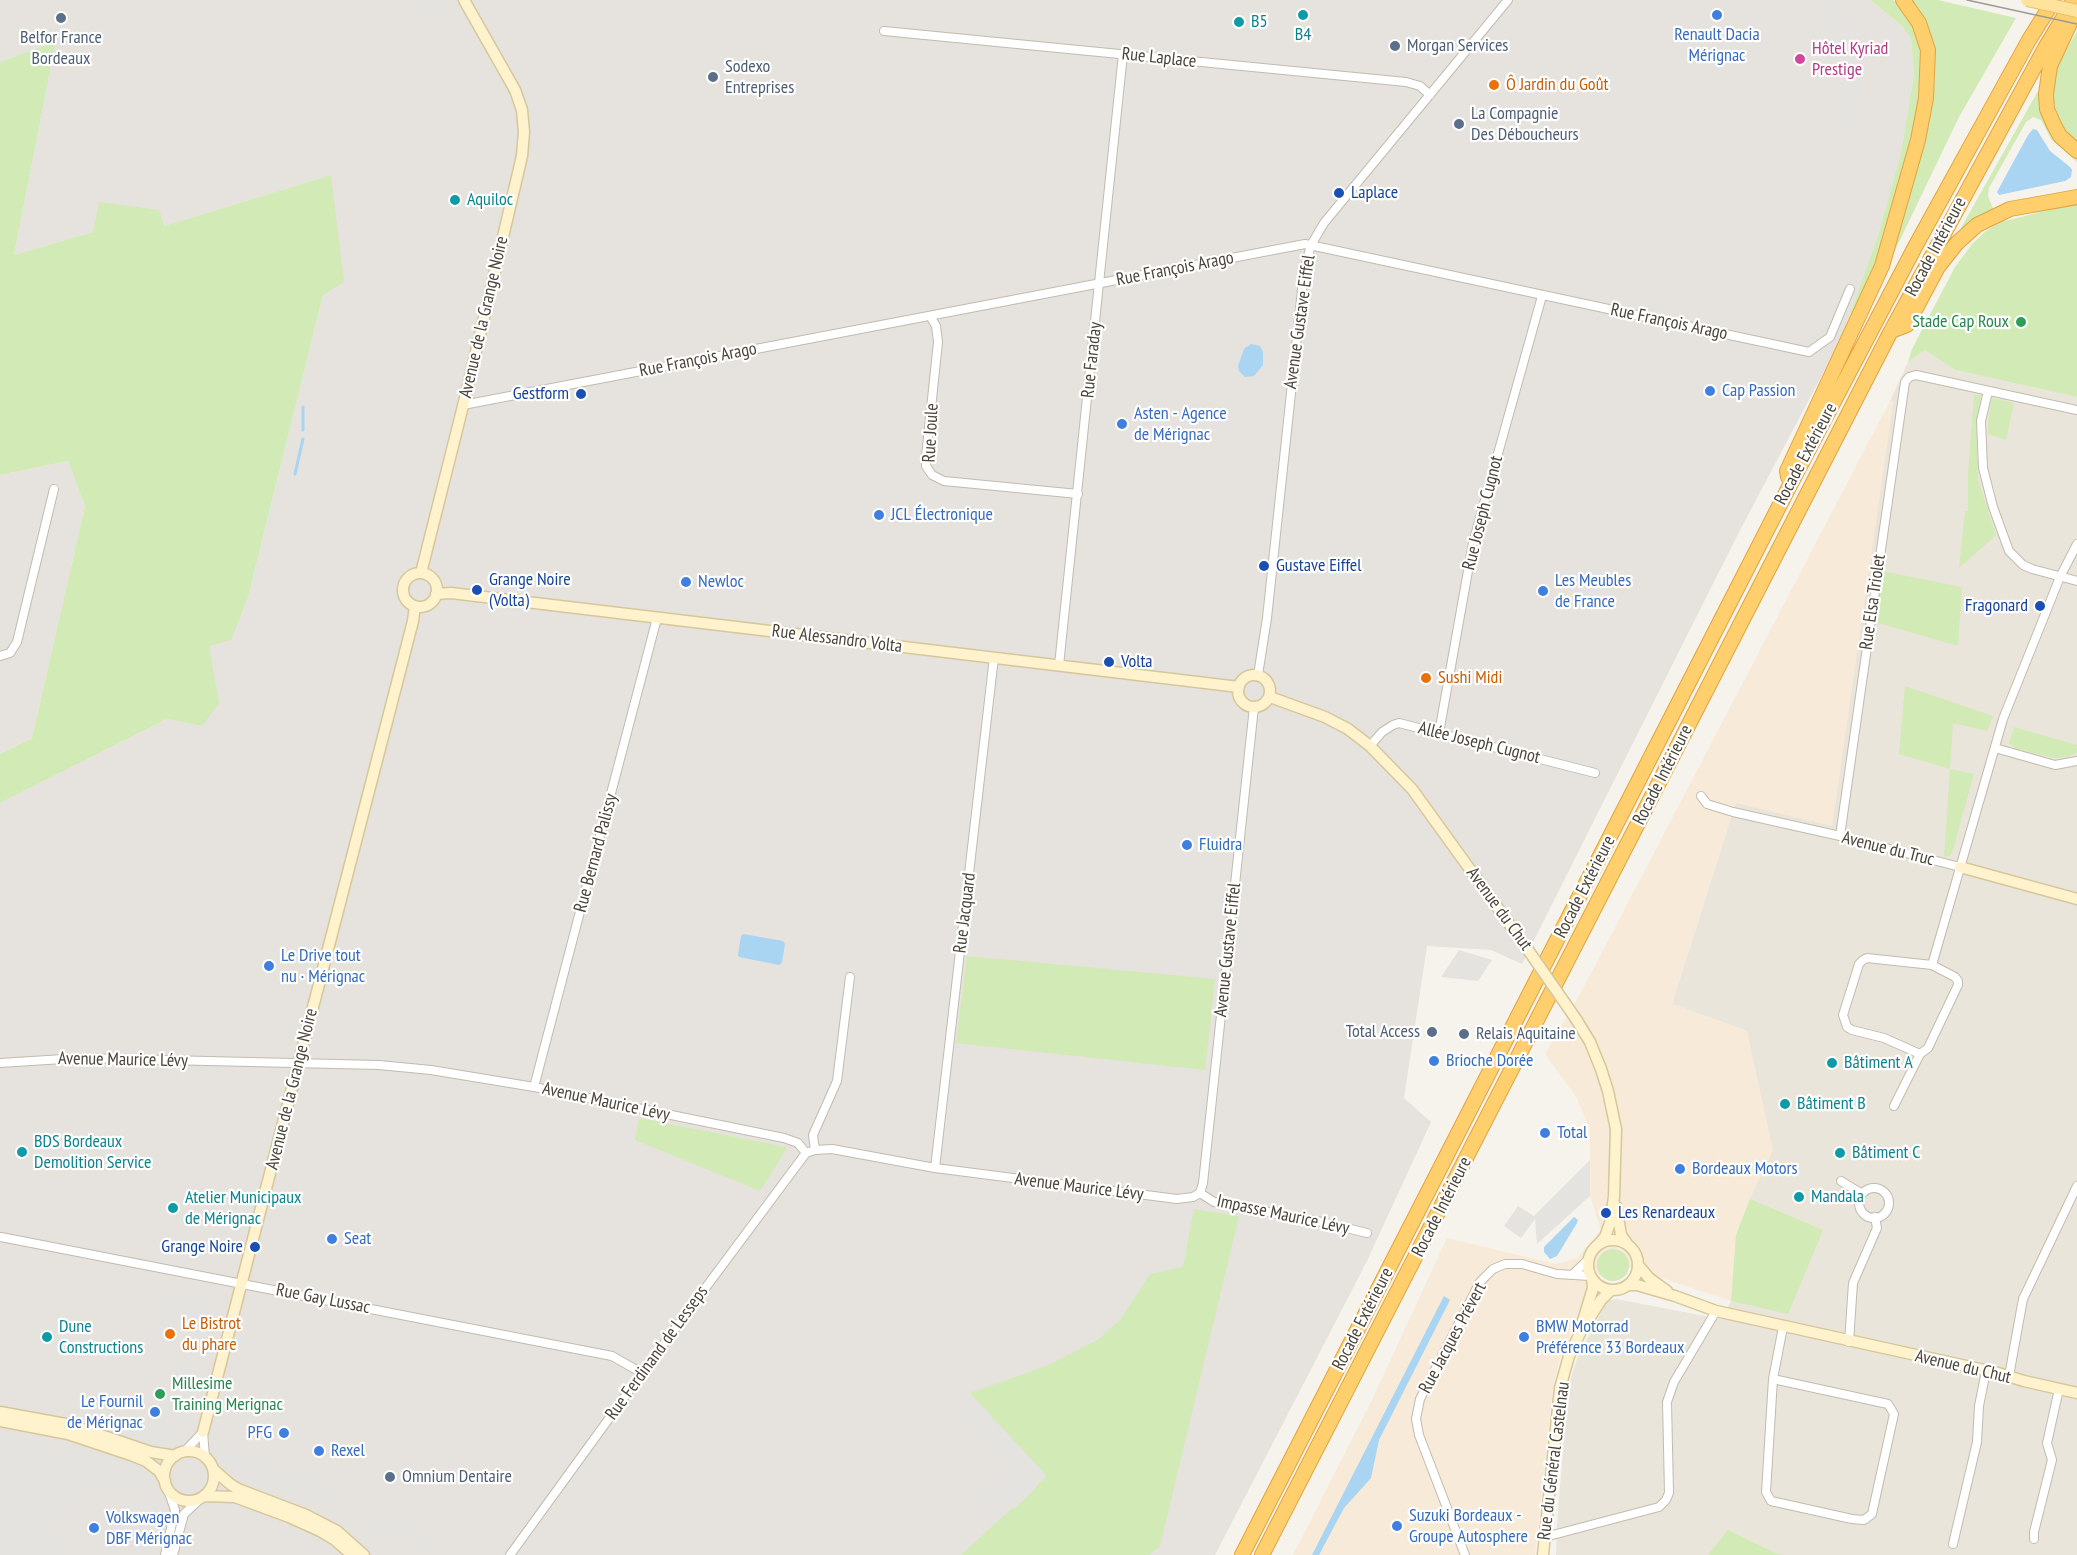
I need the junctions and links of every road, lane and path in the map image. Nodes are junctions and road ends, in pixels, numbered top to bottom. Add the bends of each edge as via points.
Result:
1 (465, 0) edge
2 (1508, 0) edge
3 (1903, 0) edge
4 (2027, 0) edge
5 (2047, 0) edge
6 (2054, 0) edge
7 (2065, 0) edge
8 (2076, 1) edge
9 (2077, 10) edge
10 (884, 31) dead end
11 (2029, 40) junction
12 (1123, 54) junction
13 (1430, 95) junction
14 (2077, 151) edge
15 (2077, 197) edge
16 (1311, 245) junction
17 (1100, 284) junction
18 (1850, 289) dead end
19 (1542, 296) junction
20 (930, 316) junction
21 (1891, 331) junction
22 (1988, 391) junction
23 (464, 405) junction
24 (2077, 410) edge
25 (1789, 487) junction
26 (54, 489) dead end
27 (1078, 494) junction
28 (2077, 544) edge
29 (421, 573) junction
30 (2060, 577) junction
31 (2077, 581) edge
32 (436, 594) junction
33 (415, 606) junction
34 (657, 618) junction
35 (0, 656) edge
36 (994, 657) junction
37 (1059, 665) junction
38 (1258, 675) junction
39 (1239, 687) junction
40 (1270, 697) junction
41 (1254, 707) junction
42 (1439, 733) junction
43 (1370, 746) junction
44 (1995, 748) junction
45 (2077, 761) edge
46 (1595, 773) dead end
47 (1701, 796) dead end
48 (1840, 836) junction
49 (1960, 867) junction
50 (2077, 899) edge
51 (1932, 964) junction
52 (850, 977) dead end
53 (1920, 1054) junction
54 (299, 1062) junction
55 (0, 1063) edge
56 (534, 1088) junction
57 (1894, 1106) dead end
58 (814, 1149) junction
59 (806, 1153) junction
60 (935, 1168) junction
61 (1841, 1180) dead end
62 (2077, 1186) edge
63 (1200, 1192) junction
64 (1862, 1194) junction
65 (1614, 1197) junction
66 (1875, 1217) junction
67 (0, 1232) edge
68 (1367, 1233) dead end
69 (0, 1238) edge
70 (1599, 1244) junction
71 (1628, 1245) junction
72 (1588, 1260) junction
73 (1638, 1265) junction
74 (1573, 1274) junction
75 (1591, 1278) junction
76 (241, 1284) junction
77 (1629, 1285) junction
78 (1611, 1290) junction
79 (1675, 1296) junction
80 (1716, 1311) junction
81 (1783, 1327) junction
82 (1580, 1333) junction
83 (1850, 1342) junction
84 (1986, 1371) junction
85 (642, 1373) junction
86 (2009, 1376) junction
87 (1773, 1379) junction
88 (2059, 1389) junction
89 (2077, 1393) edge
90 (0, 1412) edge
91 (0, 1421) edge
92 (203, 1432) junction
93 (179, 1454) junction
94 (205, 1457) junction
95 (213, 1469) junction
96 (166, 1486) junction
97 (202, 1498) junction
98 (1545, 1537) junction
99 (2034, 1539) dead end
100 (1953, 1544) dead end
101 (165, 1555) edge
102 (173, 1555) edge
103 (352, 1555) edge
104 (364, 1555) edge
105 (510, 1555) edge
106 (1242, 1555) edge
107 (1262, 1555) edge
108 (1465, 1555) edge
109 (1544, 1555) edge

1 - 23 street, Avenue de la Grange Noire via 515,90 524,132 522,156
2 - 13 street, Avenue Gustave Eiffel
3 - 25 highway via 1919,23 1928,50 1926,98 1918,140 1882,266 1787,471
4 - 9 main road, bridge
5 - 11 highway
6 - 11 highway, Rocade Extérieure
7 - 8 main road
8 - 21 highway, Rocade Intérieure via 2045,48
9 - 14 highway via 2050,66 2046,94 2054,125
10 - 12 street, Rue Laplace
11 - 25 highway, Rocade Extérieure
12 - 13 street, Rue Laplace via 1406,82 1420,86
12 - 17 street, Rue Faraday
13 - 16 street, Avenue Gustave Eiffel via 1324,223
15 - 21 highway via 2010,209 1977,225 1938,267 1907,325
16 - 17 street, Rue François Arago
16 - 19 street, Rue François Arago
16 - 38 street, Avenue Gustave Eiffel via 1304,271
17 - 20 street, Rue François Arago
17 - 27 street, Rue Faraday
18 - 19 street, Rue François Arago via 1830,337 1809,352
19 - 42 street, Rue Joseph Cugnot via 1473,543
20 - 23 street, Rue François Arago
20 - 27 street, Rue Joule via 938,342 926,456 932,475 944,481
21 - 107 highway, Rocade Intérieure
22 - 24 street
22 - 30 street via 1981,421 1982,455 2005,542 2023,565
22 - 48 street, Rue Elsa Triolet via 1916,375 1909,377 1902,393
23 - 29 street, Avenue de la Grange Noire
25 - 106 highway, Rocade Extérieure
26 - 35 street via 17,642 10,653
27 - 37 street, Rue Faraday
28 - 30 street
29 - 32 street via 433,580
29 - 33 street via 406,579 403,589 406,599
30 - 31 street
30 - 44 street via 2002,719
32 - 33 street via 430,603
32 - 34 street, Rue Alessandro Volta
33 - 54 street, Avenue de la Grange Noire
34 - 36 street, Rue Alessandro Volta
34 - 56 street, Rue Bernard Palissy
36 - 37 street, Rue Alessandro Volta
36 - 60 street, Rue Jacquard
37 - 39 street, Rue Alessandro Volta
38 - 39 street via 1244,679
38 - 40 street via 1268,681
39 - 41 street via 1241,701
40 - 41 street via 1263,705
40 - 43 street, Avenue du Chut via 1325,717
41 - 63 street, Avenue Gustave Eiffel
42 - 43 street, Allée Joseph Cugnot via 1399,723 1382,732
42 - 46 street, Allée Joseph Cugnot
43 - 65 street, Avenue du Chut, bridge via 1412,789 1526,947 1597,1057 1614,1113
44 - 45 street via 2055,765
44 - 49 street
47 - 48 street, Avenue du Truc via 1707,804 1733,812
48 - 49 street, Avenue du Truc
49 - 50 street, Avenue du Truc
49 - 51 street
51 - 53 street via 1958,981 1928,1048
51 - 53 street via 1863,960 1843,1015 1852,1030 1884,1038
52 - 58 street via 837,1081 813,1135
53 - 57 street
54 - 55 street, Avenue Maurice Lévy via 79,1058
54 - 56 street, Avenue Maurice Lévy via 431,1070
54 - 76 street, Avenue de la Grange Noire
56 - 59 street, Avenue Maurice Lévy via 784,1138 798,1143
58 - 59 street
58 - 60 street, Avenue Maurice Lévy
59 - 85 street, Rue Ferdinand de Lesseps
60 - 63 street, Avenue Maurice Lévy via 1177,1199
61 - 64 street
62 - 86 street via 2023,1299
63 - 68 street, Impasse Maurice Lévy via 1214,1202
64 - 66 street via 1862,1212
64 - 66 street via 1875,1188 1888,1196 1887,1210
65 - 70 street, Avenue du Chut via 1610,1223
65 - 71 street, Avenue du Chut via 1621,1235
66 - 83 street via 1877,1228 1853,1283
67 - 69 street, Rue Gay Lussac
69 - 76 street, Rue Gay Lussac
70 - 71 street via 1614,1240
70 - 72 street
71 - 73 street
72 - 74 street
72 - 75 street
73 - 77 street
73 - 79 street, Avenue du Chut
74 - 75 street, Rue Jacques Prévert
74 - 108 street, Rue Jacques Prévert via 1511,1263 1487,1274 1420,1399 1416,1419 1419,1436
75 - 78 street
75 - 82 street, Rue du Général Castelnau via 1593,1288
76 - 85 street, Rue Gay Lussac via 612,1356
76 - 92 street, Avenue de la Grange Noire
77 - 78 street
77 - 79 street, Avenue du Chut
78 - 82 street, Rue du Général Castelnau
79 - 80 street, Avenue du Chut
80 - 81 street, Avenue du Chut
80 - 98 street via 1674,1382 1667,1402 1666,1500 1659,1507
81 - 83 street, Avenue du Chut
81 - 87 street
82 - 98 street, Rue du Général Castelnau via 1560,1388
83 - 84 street, Avenue du Chut
84 - 86 street, Avenue du Chut
84 - 100 street via 1977,1442
85 - 105 street, Rue Ferdinand de Lesseps
86 - 88 street, Avenue du Chut
87 - 87 street via 1766,1492 1772,1501 1864,1520 1872,1514 1894,1414 1888,1404
88 - 89 street, Avenue du Chut
88 - 99 street via 2047,1443 2052,1460
90 - 93 street via 70,1425 151,1452
91 - 96 street via 68,1434 120,1450 159,1471
92 - 93 street, Avenue de la Grange Noire
92 - 94 street, Avenue de la Grange Noire
93 - 94 street via 191,1452
93 - 96 street via 166,1467
94 - 95 street
95 - 97 street via 213,1484
95 - 104 street via 238,1489 337,1531
96 - 97 street via 181,1500
96 - 101 street via 175,1510
97 - 102 street via 184,1514
97 - 103 street via 235,1497 289,1517 335,1540
98 - 109 street, Rue du Général Castelnau

